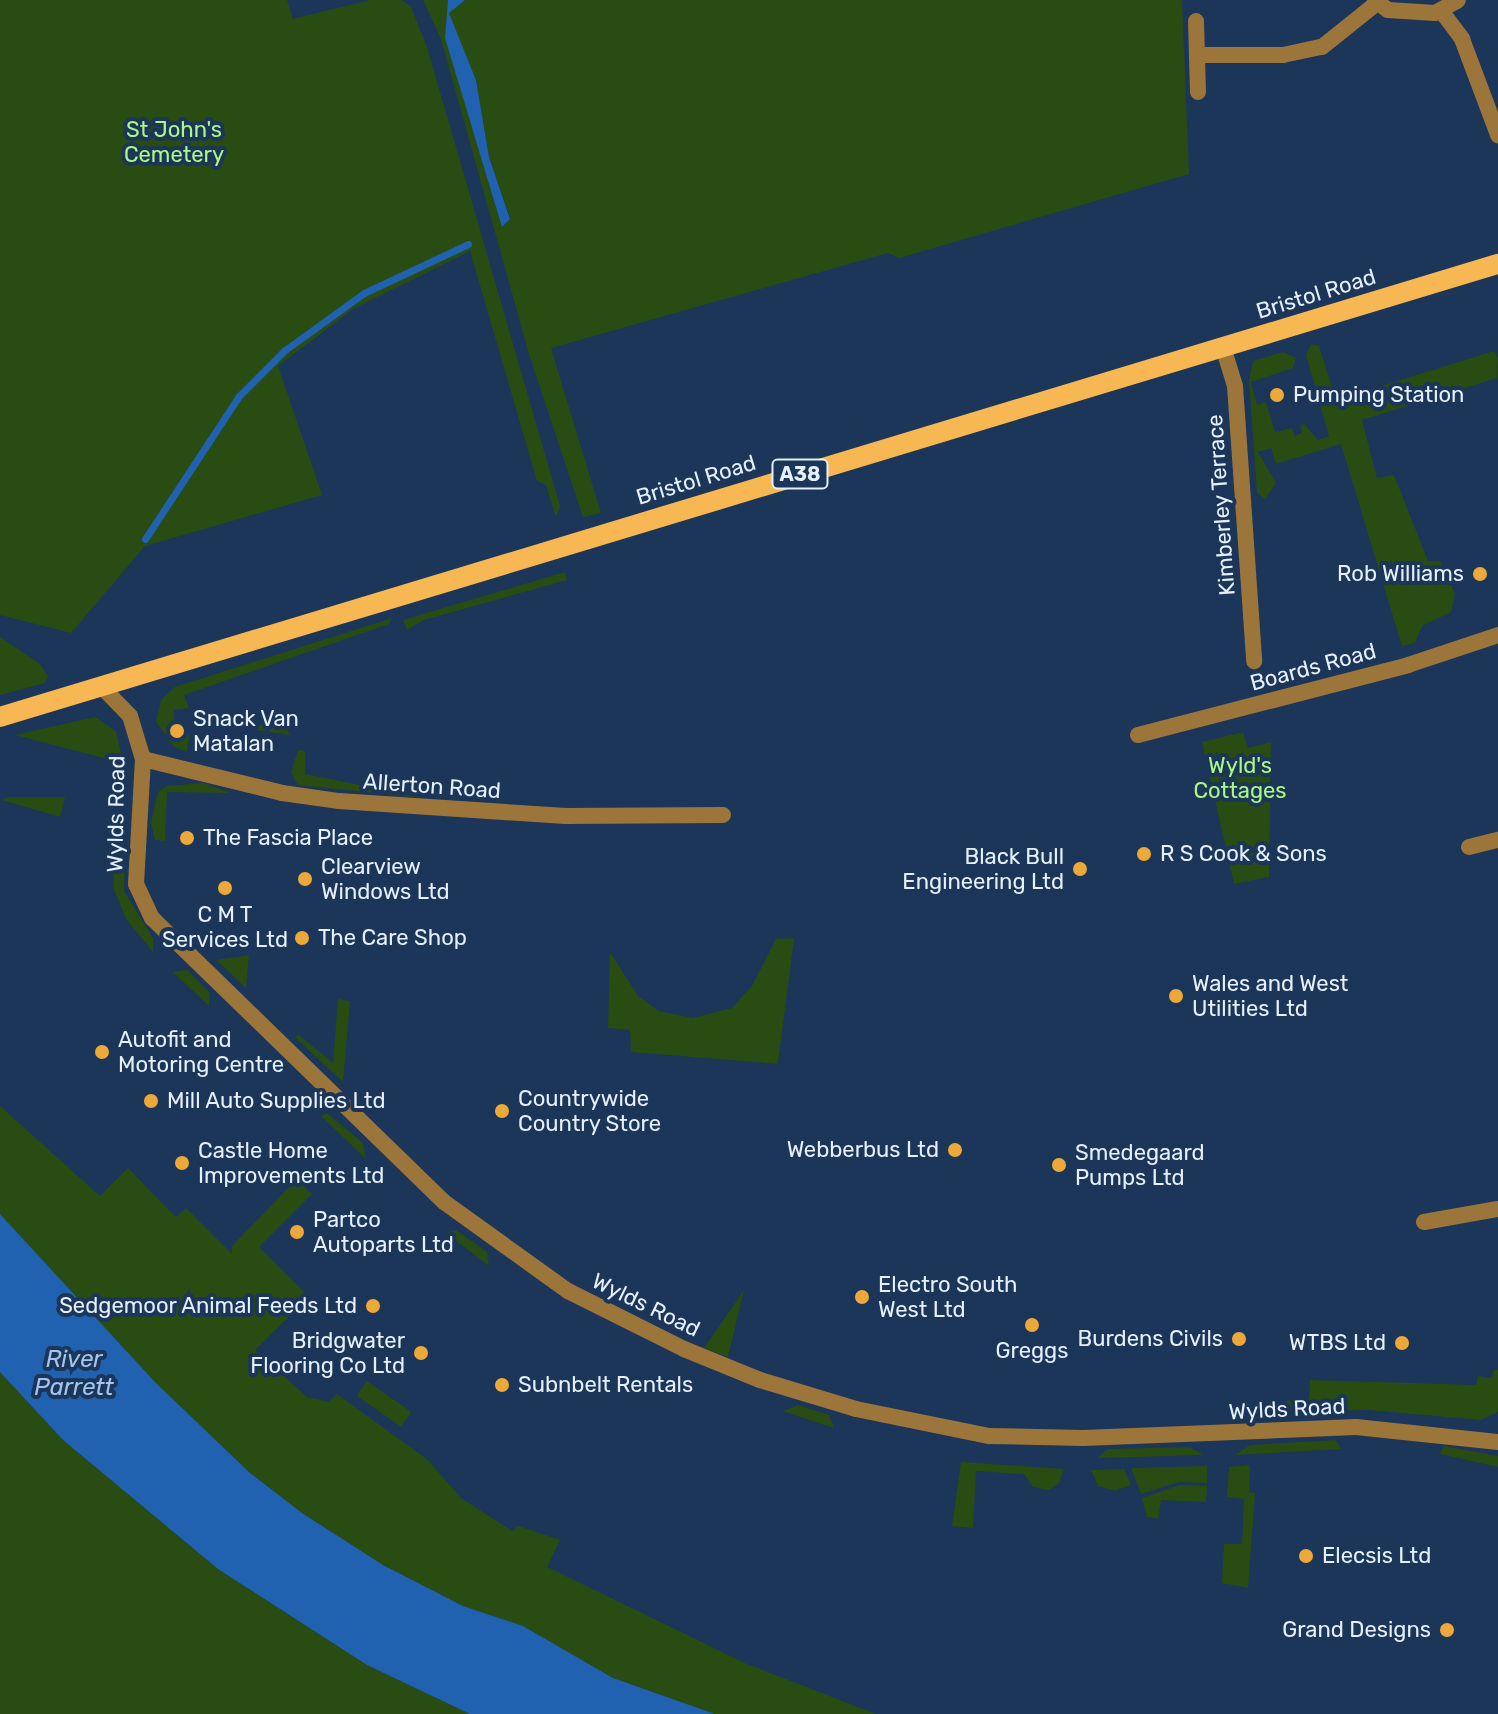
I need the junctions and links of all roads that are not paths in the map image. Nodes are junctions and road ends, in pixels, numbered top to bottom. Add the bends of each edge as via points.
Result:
1 (1458, 0) edge
2 (1376, 1) edge
3 (1442, 12) junction
4 (1196, 21) dead end
5 (1197, 55) junction
6 (1198, 92) dead end
7 (1498, 135) edge
8 (1498, 264) edge
9 (1223, 347) junction
10 (1498, 635) edge
11 (1254, 661) dead end
12 (103, 688) junction
13 (0, 717) edge
14 (1138, 735) dead end
15 (143, 759) junction
16 (723, 815) dead end
17 (1498, 840) edge
18 (1469, 847) dead end
19 (1498, 1209) edge
20 (1424, 1222) dead end
21 (1498, 1442) edge

1 - 3 street
2 - 3 street via 1388,10
2 - 5 street via 1322,47 1283,55
3 - 7 street via 1462,39
4 - 5 street
5 - 6 street
8 - 9 main road, Bristol Road / A38
9 - 11 street, Kimberley Terrace via 1235,386
9 - 12 main road, Bristol Road / A38
10 - 14 street, Boards Road via 1408,665
12 - 13 main road, Bristol Road / A38
12 - 15 street, Wylds Road via 130,716
15 - 16 street, Allerton Road via 282,793 339,801 566,816
15 - 21 street, Wylds Road via 136,884 152,918 444,1202 528,1267 618,1317 800,1394 989,1436 1098,1438 1356,1427
17 - 18 street
19 - 20 street

